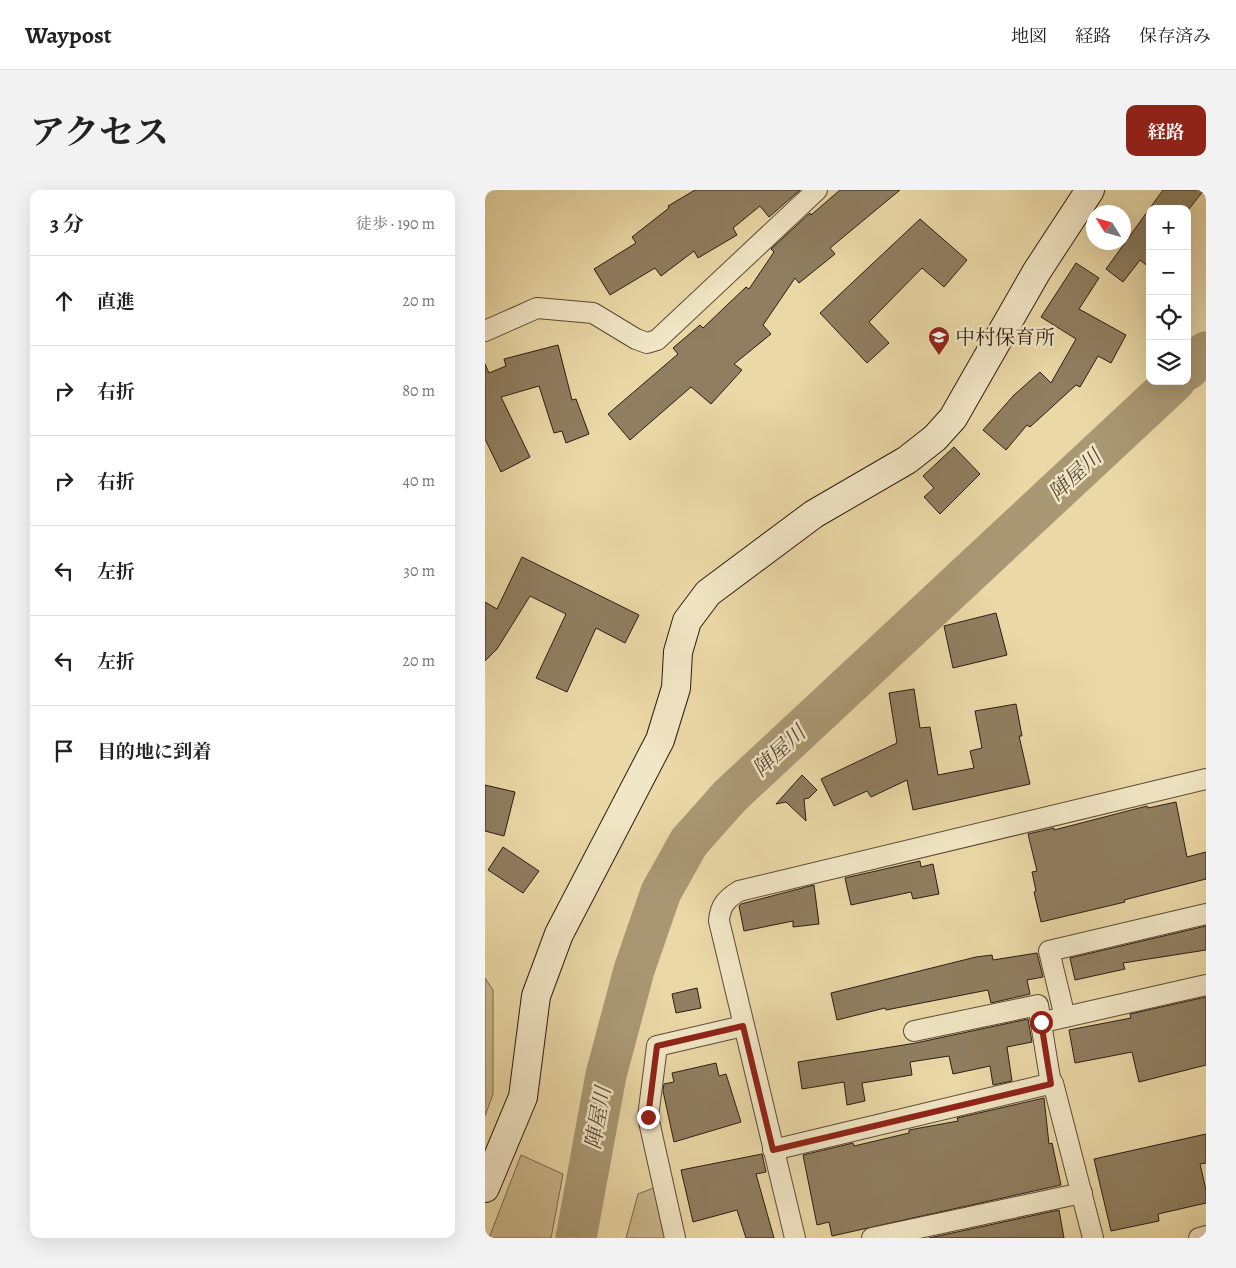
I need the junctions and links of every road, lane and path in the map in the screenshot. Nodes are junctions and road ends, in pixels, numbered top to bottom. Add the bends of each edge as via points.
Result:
1 (817, 190) edge
2 (1089, 190) edge
3 (485, 331) edge
4 (1206, 778) edge
5 (1206, 914) edge
6 (1206, 985) edge
7 (1065, 1017) junction
8 (1041, 1022) junction
9 (743, 1026) junction
10 (913, 1031) dead end
11 (1051, 1084) junction
12 (773, 1150) junction
13 (485, 1188) edge
14 (1082, 1193) junction
15 (1206, 1236) edge
16 (675, 1238) edge
17 (795, 1238) edge
18 (872, 1238) edge
19 (1093, 1238) edge
20 (1199, 1238) edge

1 - 3 street via 657,340 647,343 636,339 593,313 537,308
2 - 13 street via 1037,271 953,418 935,438 907,460 813,514 708,593 687,622 678,652 676,688 660,740 559,934 536,996 523,1097
4 - 9 street via 739,891 720,909 719,921
5 - 7 street via 1049,951
6 - 7 street
7 - 8 street
8 - 10 street via 1038,1005
8 - 11 street
9 - 12 street
9 - 16 street via 657,1046 648,1117
11 - 12 street
11 - 14 street
12 - 17 street
14 - 18 street
14 - 19 street
15 - 20 street

